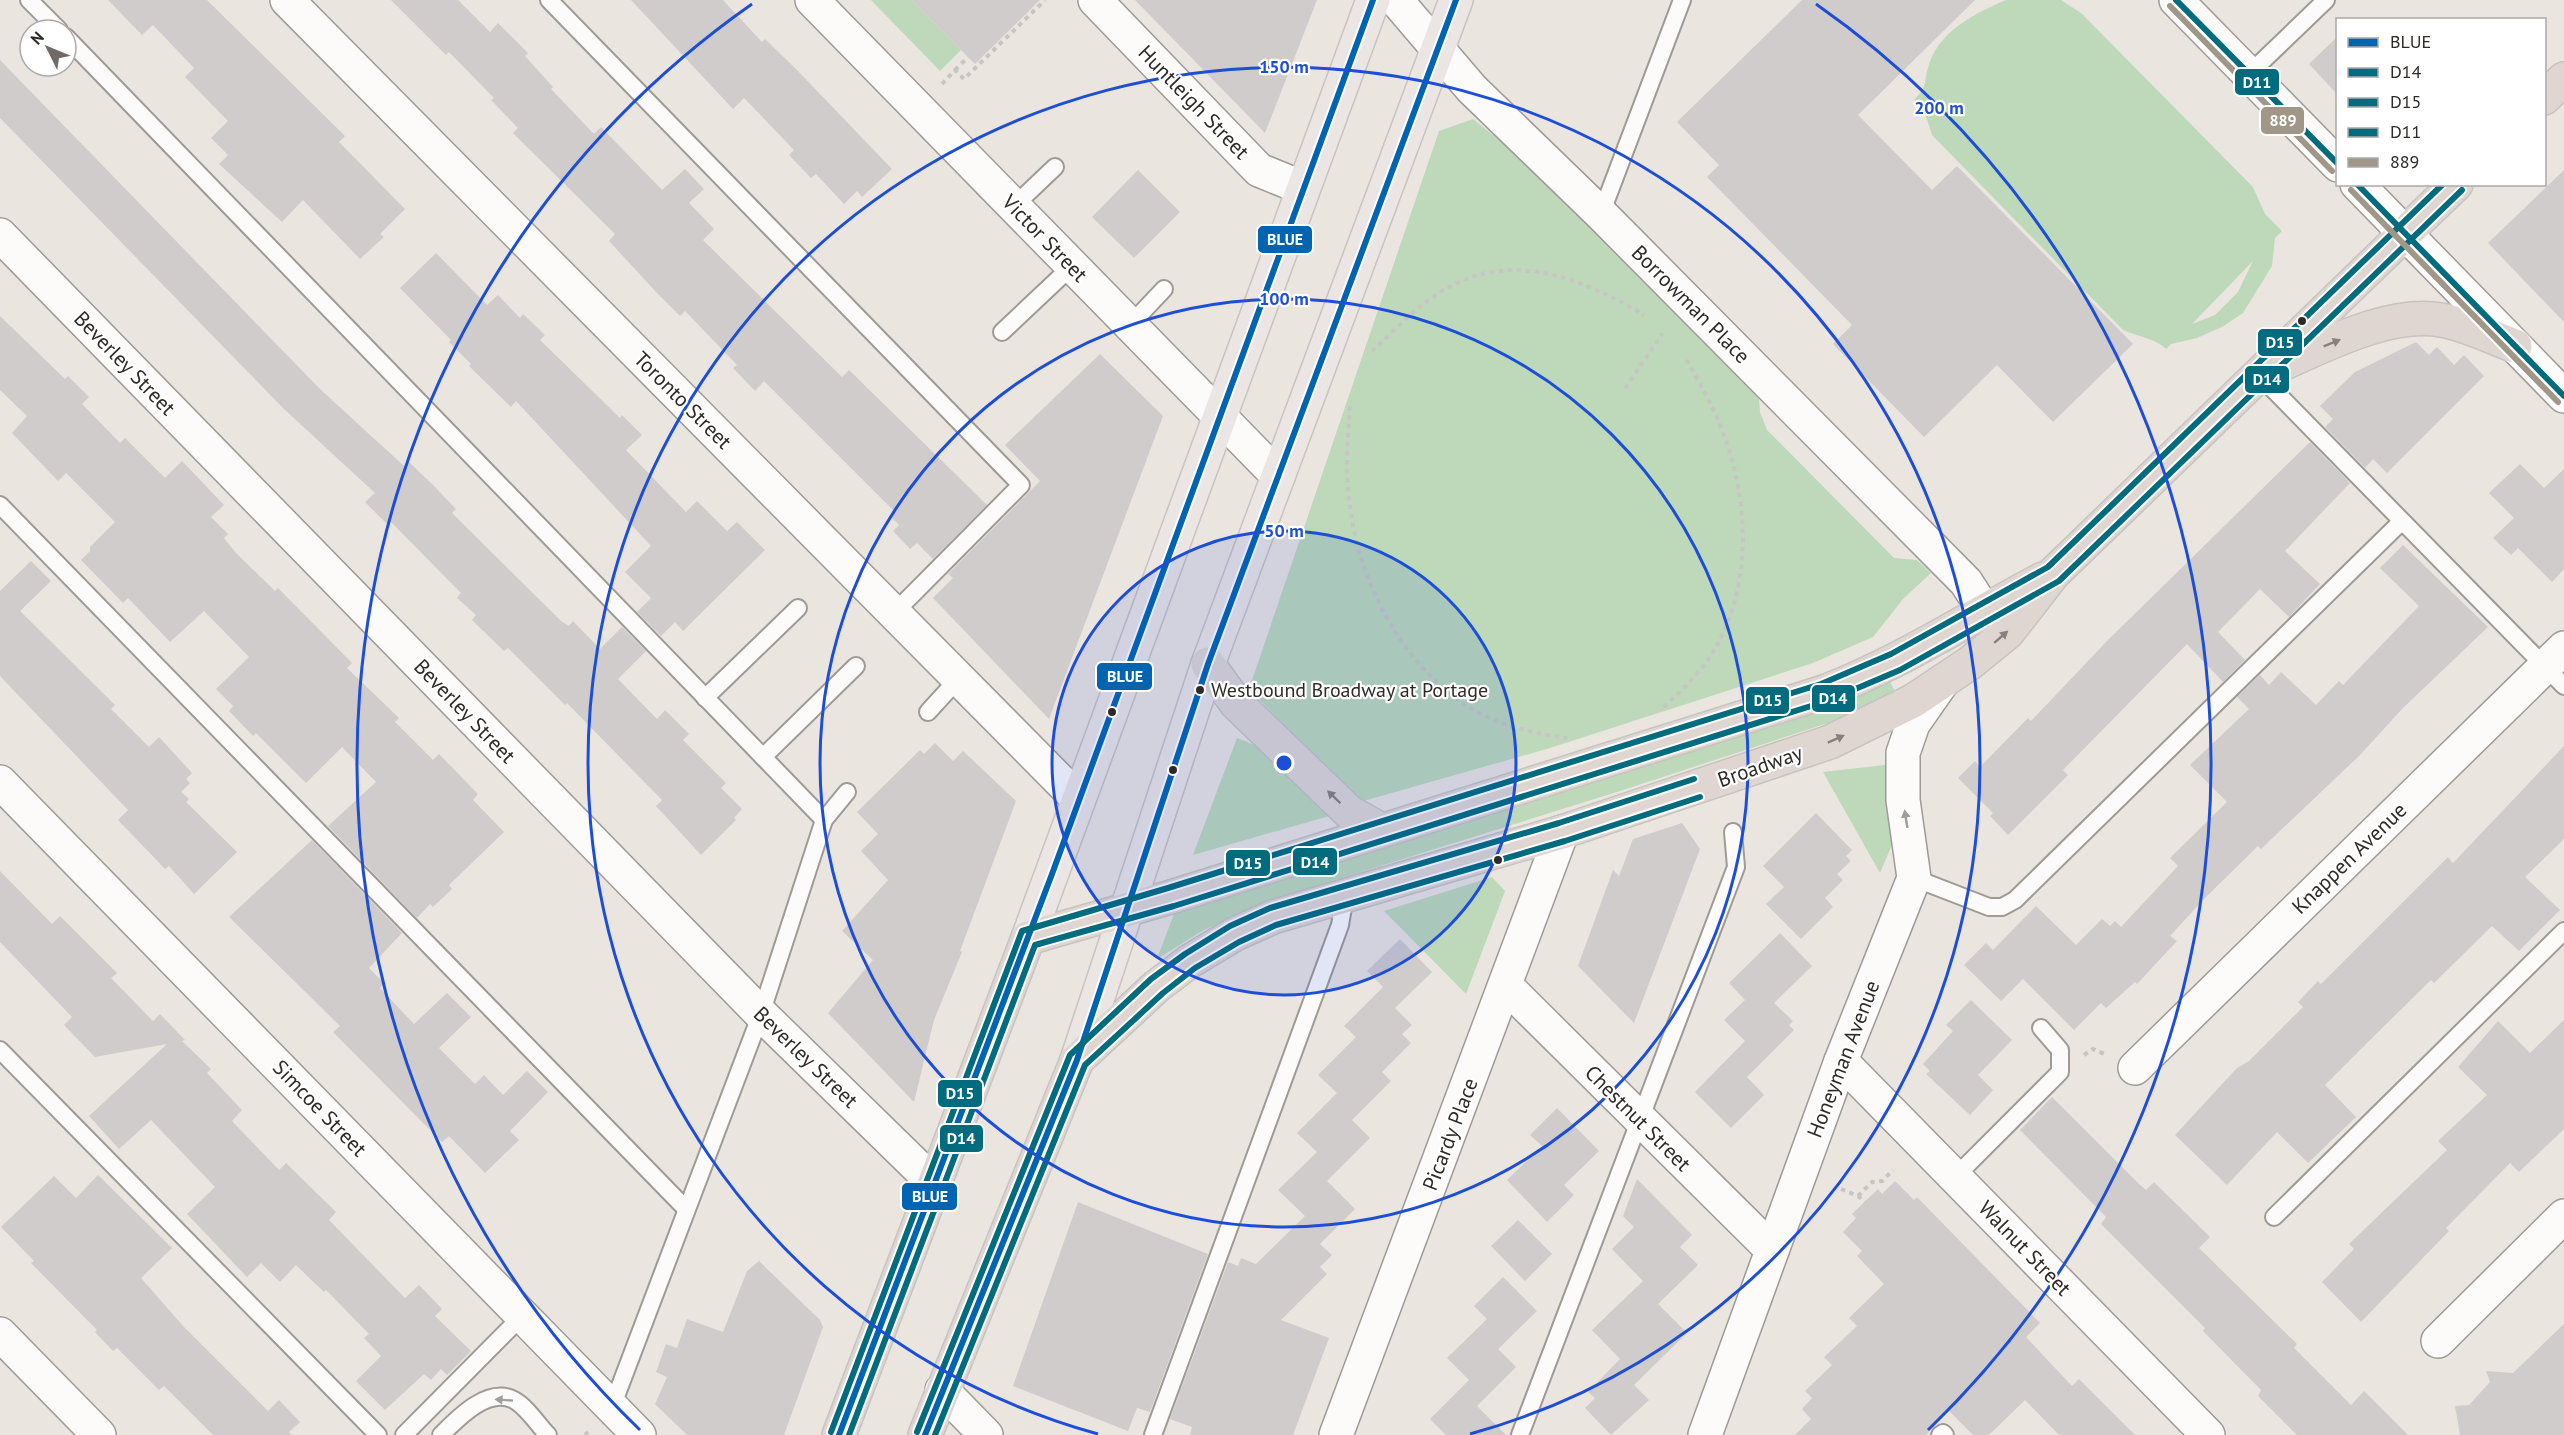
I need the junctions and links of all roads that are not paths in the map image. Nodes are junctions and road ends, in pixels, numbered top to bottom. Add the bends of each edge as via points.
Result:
1 (29, 0) edge
2 (287, 0) edge
3 (549, 0) edge
4 (812, 0) edge
5 (1095, 0) edge
6 (1373, 0) edge
7 (1396, 0) edge
8 (1456, 0) edge
9 (1682, 0) edge
10 (2176, 0) edge
11 (2315, 3) edge
12 (47, 18) edge
13 (78, 49) edge
14 (1437, 50) junction
15 (2249, 74) junction
16 (2564, 79) edge
17 (2546, 96) edge
18 (2336, 164) edge
19 (1055, 167) dead end
20 (2359, 186) edge
21 (2454, 186) edge
22 (1303, 188) junction
23 (1014, 206) junction
24 (1601, 214) junction
25 (2405, 234) junction
26 (0, 235) edge
27 (1072, 266) junction
28 (1164, 289) dead end
29 (1130, 325) junction
30 (1002, 332) dead end
31 (2515, 346) junction
32 (2258, 374) junction
33 (2564, 396) edge
34 (1220, 417) junction
35 (1278, 476) junction
36 (0, 505) edge
37 (2401, 522) junction
38 (2053, 574) junction
39 (798, 608) dead end
40 (1984, 610) junction
41 (894, 613) junction
42 (1208, 664) junction
43 (856, 666) dead end
44 (2558, 667) edge
45 (959, 678) junction
46 (1941, 684) junction
47 (705, 698) junction
48 (928, 712) dead end
49 (763, 757) junction
50 (0, 782) edge
51 (847, 792) dead end
52 (1078, 799) junction
53 (824, 820) junction
54 (1381, 830) junction
55 (1562, 832) junction
56 (1733, 832) dead end
57 (1914, 878) junction
58 (1345, 896) junction
59 (1128, 909) junction
60 (2564, 931) edge
61 (1028, 938) junction
62 (1506, 986) junction
63 (761, 1014) junction
64 (2041, 1028) dead end
65 (0, 1050) edge
66 (1077, 1060) junction
67 (1841, 1061) junction
68 (2134, 1068) road end
69 (1639, 1120) junction
70 (1955, 1177) junction
71 (933, 1182) junction
72 (686, 1209) junction
73 (2564, 1216) edge
74 (2274, 1217) dead end
75 (1772, 1250) junction
76 (523, 1315) junction
77 (0, 1334) edge
78 (2438, 1341) dead end
79 (942, 1390) junction
80 (612, 1407) junction
81 (99, 1435) edge
82 (378, 1435) edge
83 (404, 1435) edge
84 (441, 1435) edge
85 (548, 1435) edge
86 (639, 1435) edge
87 (840, 1435) edge
88 (925, 1435) edge
89 (986, 1435) edge
90 (1153, 1435) edge
91 (1336, 1435) edge
92 (1520, 1435) edge
93 (1704, 1435) edge
94 (1940, 1435) edge
95 (1945, 1435) edge
96 (2208, 1435) edge

1 - 12 lane
2 - 41 street, Toronto Street
3 - 41 lane via 1021,485
4 - 23 street, Victor Street
5 - 22 street, Huntleigh Street via 1259,170
6 - 22 main road
7 - 14 street, Borrowman Place
8 - 14 main road
9 - 24 lane
10 - 15 street
11 - 15 lane
13 - 47 lane
14 - 24 street, Borrowman Place
14 - 35 main road
15 - 18 street
16 - 17 highway
19 - 23 lane
20 - 25 street
21 - 25 highway, Broadway
22 - 34 main road
23 - 27 street, Victor Street
24 - 40 street, Borrowman Place via 1966,582
25 - 31 street
25 - 32 highway, Broadway
26 - 63 street, Beverley Street
27 - 29 street, Victor Street
27 - 30 lane
28 - 29 lane
29 - 34 street, Victor Street
32 -> 31 highway via 2361,331 2413,320 2452,322
31 - 33 street
32 - 37 lane
32 - 38 highway, Broadway
34 - 35 street, Victor Street
34 - 52 main road
35 - 42 main road
36 - 72 lane
37 - 44 lane
37 - 57 lane via 2015,900 2002,907 1989,907
38 - 40 highway, Broadway
46 -> 38 highway, Broadway via 2008,632
39 - 47 lane
40 - 54 highway, Broadway via 1895,662 1824,692
41 - 45 street, Toronto Street
54 -> 42 highway via 1349,812 1276,742 1236,703
42 - 59 main road
43 - 49 lane
44 - 68 street, Knappen Avenue
45 - 48 lane
45 - 52 street, Toronto Street
55 -> 46 highway, Broadway via 1830,742
57 -> 46 street, Honeyman Avenue via 1903,792 1903,753 1913,724
47 - 49 lane
49 - 53 lane
50 - 76 street, Simcoe Street
51 - 53 lane
52 - 61 main road
53 - 63 lane
54 - 59 highway, Broadway
55 - 58 highway, Broadway
55 - 62 street, Picardy Place
56 - 69 lane via 1736,867
57 - 67 street, Honeyman Avenue
58 - 66 highway, Broadway via 1273,916 1190,961
58 - 90 lane via 1340,925
59 - 61 highway, Broadway
59 - 66 main road
60 - 74 lane
61 - 71 highway
62 - 69 street, Chestnut Street
62 - 91 street, Picardy Place
63 - 71 street, Beverley Street
63 - 72 lane
64 - 70 lane via 2060,1050 2060,1072
65 - 82 lane
66 - 79 highway
67 - 70 street, Walnut Street
67 - 75 street, Honeyman Avenue
69 - 75 street, Chestnut Street
69 - 92 lane
70 - 96 street, Walnut Street
71 - 87 highway
72 - 80 lane
73 - 78 street
75 - 93 street, Honeyman Avenue
76 - 80 street, Simcoe Street
76 - 83 lane
77 - 81 street
79 - 88 highway
79 - 89 street
80 - 86 street, Simcoe Street
85 -> 84 lane via 514,1400 502,1398 483,1401 466,1410
94 - 95 lane

